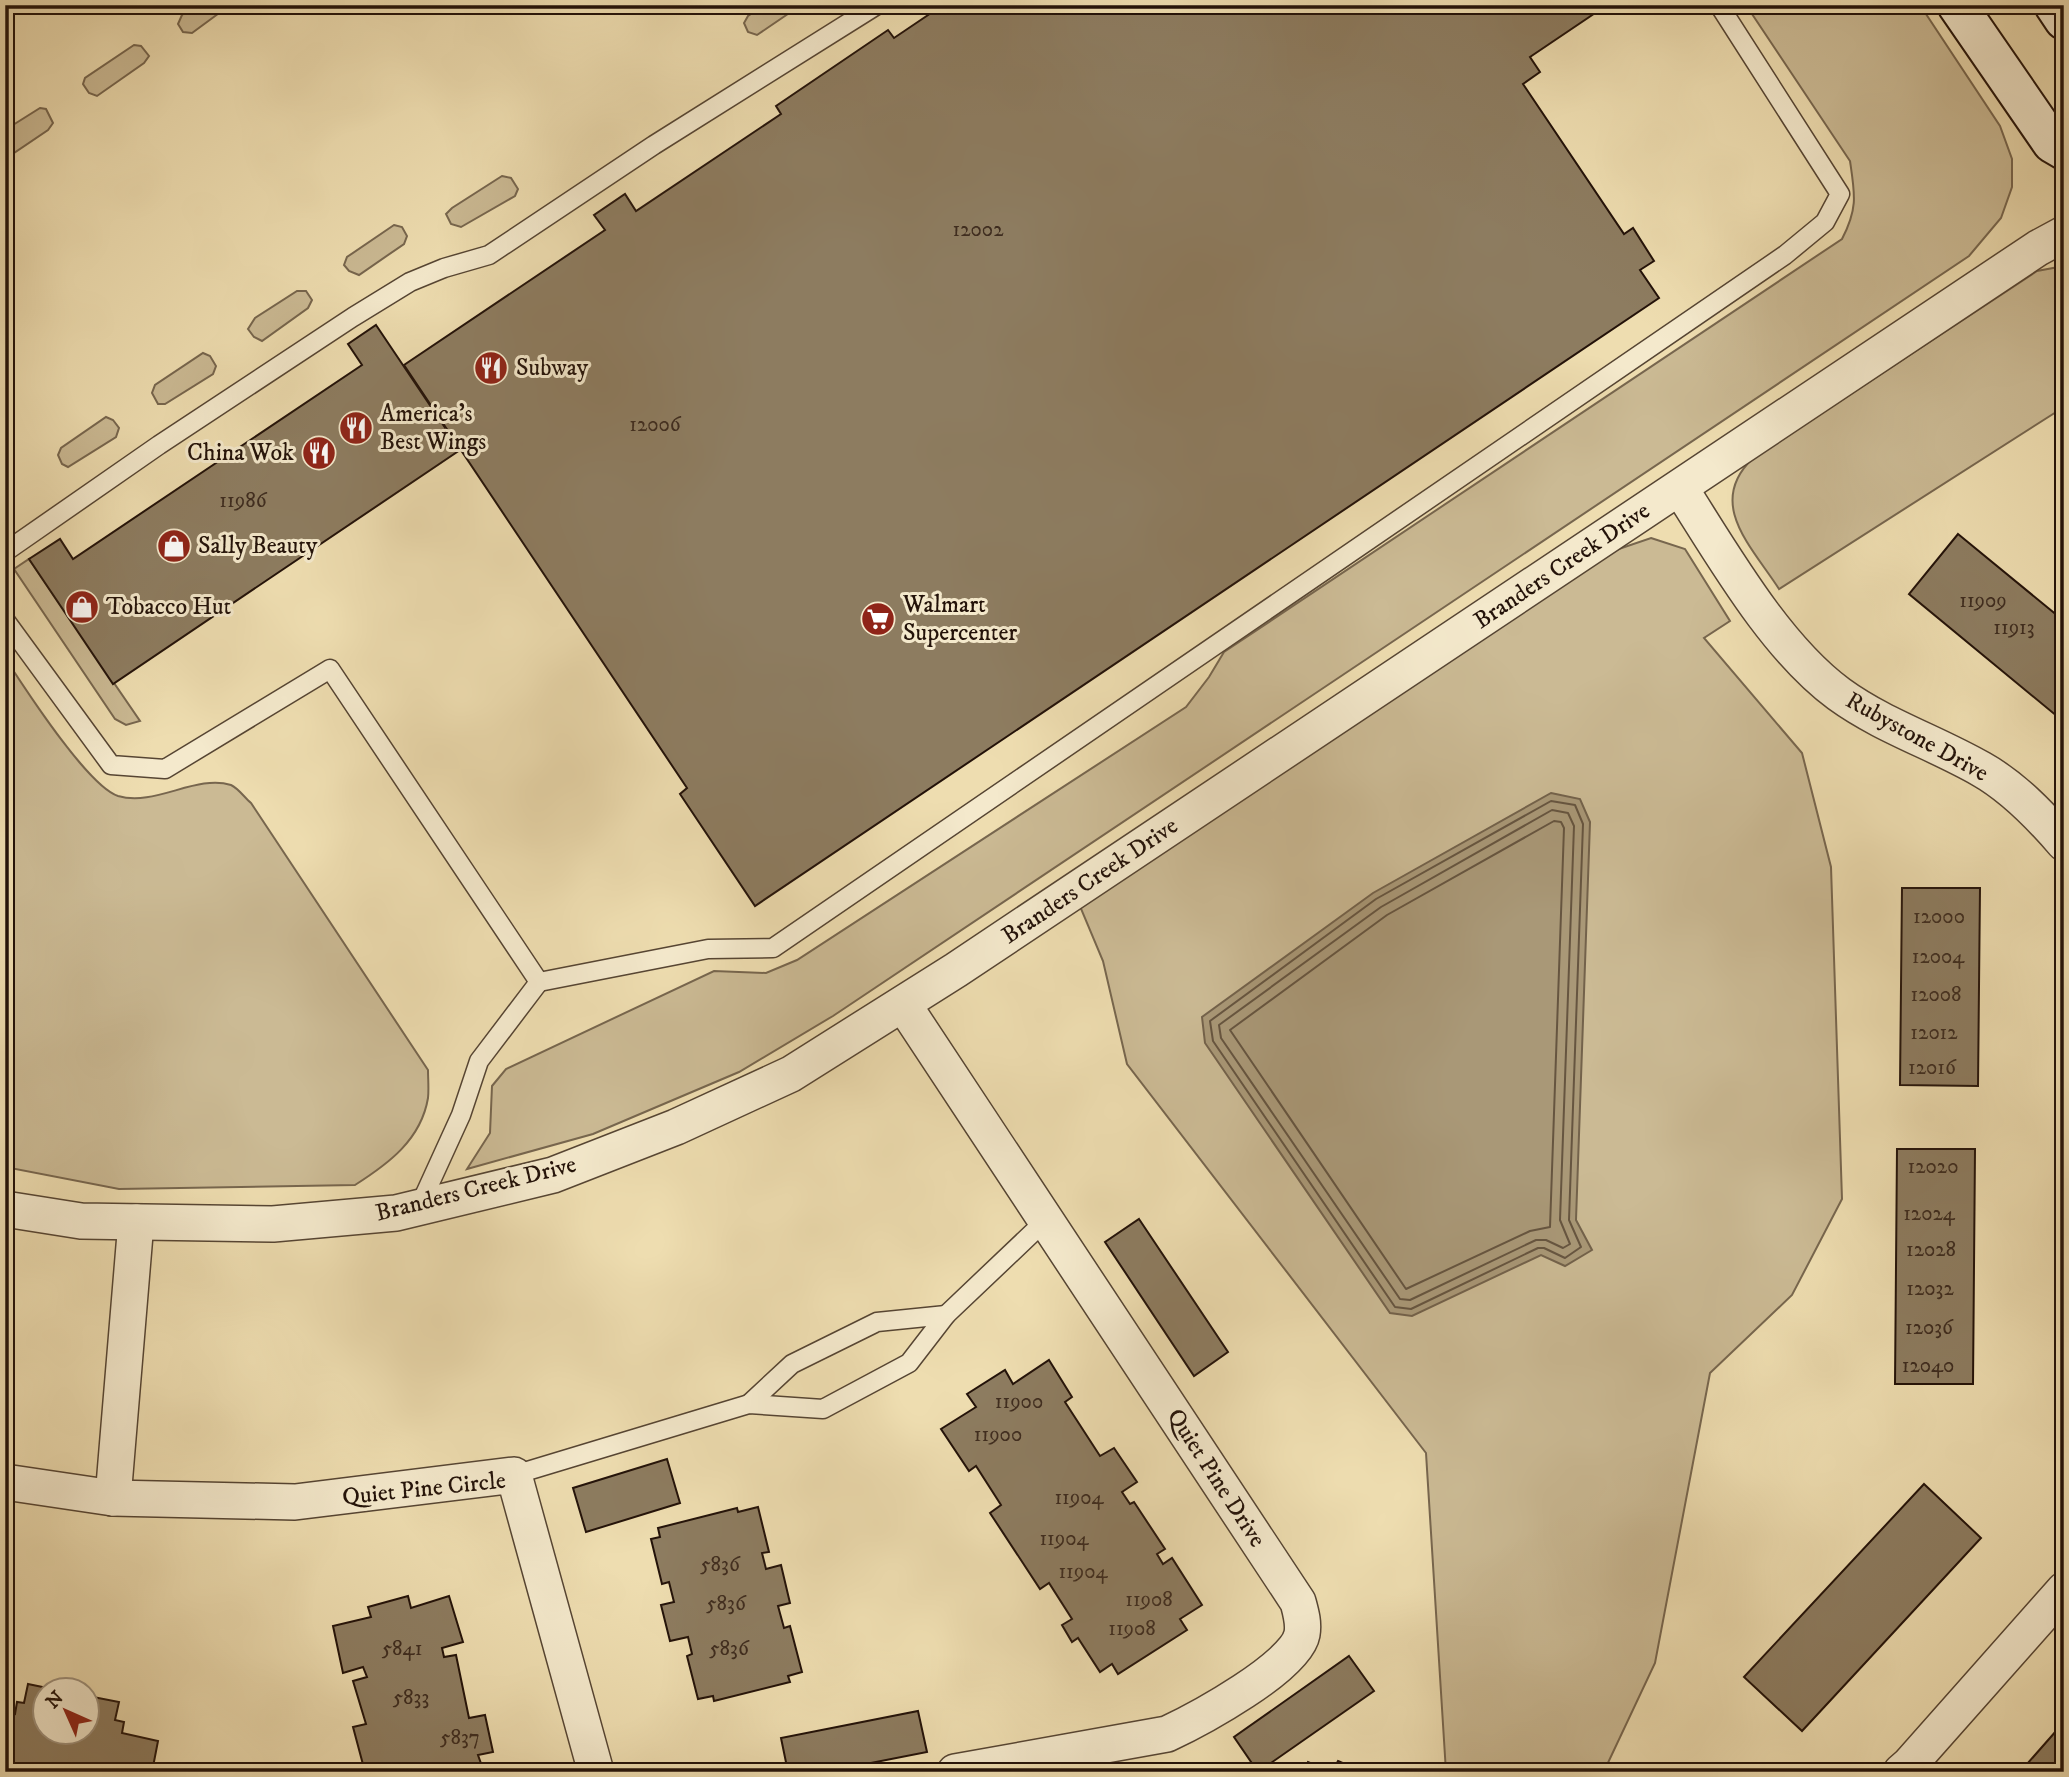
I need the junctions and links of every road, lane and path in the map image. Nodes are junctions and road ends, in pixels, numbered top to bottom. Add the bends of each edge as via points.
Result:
1 (877, 5) edge
2 (1719, 5) edge
3 (1958, 5) edge
4 (2054, 5) edge
5 (2064, 20) edge
6 (2064, 149) edge
7 (2064, 234) edge
8 (1679, 488) junction
9 (5, 552) edge
10 (5, 620) edge
11 (2064, 843) edge
12 (539, 982) junction
13 (903, 1004) junction
14 (419, 1207) junction
15 (5, 1209) edge
16 (1047, 1219) junction
17 (136, 1222) junction
18 (946, 1315) junction
19 (749, 1404) junction
20 (514, 1475) junction
21 (5, 1482) edge
22 (113, 1498) junction
23 (2064, 1590) edge
24 (596, 1772) edge
25 (955, 1772) edge
26 (1901, 1772) edge

1 - 9 lane via 489,255 444,268 398,289
2 - 12 lane via 1840,194 1825,222 1785,255 772,947 708,949
3 - 6 street via 2052,143
4 - 5 street
7 - 8 street, Branders Creek Drive
8 - 11 street, Rubystone Drive via 1741,584 1803,661 1875,718 1983,770 2017,794
8 - 13 street, Branders Creek Drive
10 - 12 lane via 111,765 165,769 330,669
12 - 14 lane via 479,1061 461,1115
13 - 14 street, Branders Creek Drive via 791,1074 676,1127 553,1175
13 - 16 street, Quiet Pine Drive
14 - 17 street, Branders Creek Drive via 273,1224
15 - 17 street, Branders Creek Drive
16 - 18 lane
16 - 25 street, Quiet Pine Drive via 1298,1602 1302,1636 1283,1663 1199,1719 1167,1734
17 - 22 street
18 - 19 lane via 877,1322 792,1364
18 - 19 lane via 909,1363 822,1409
19 - 20 lane
20 - 22 street, Quiet Pine Circle via 295,1502
20 - 24 street, Quiet Pine Circle
21 - 22 street, Quiet Pine Circle
23 - 26 street

